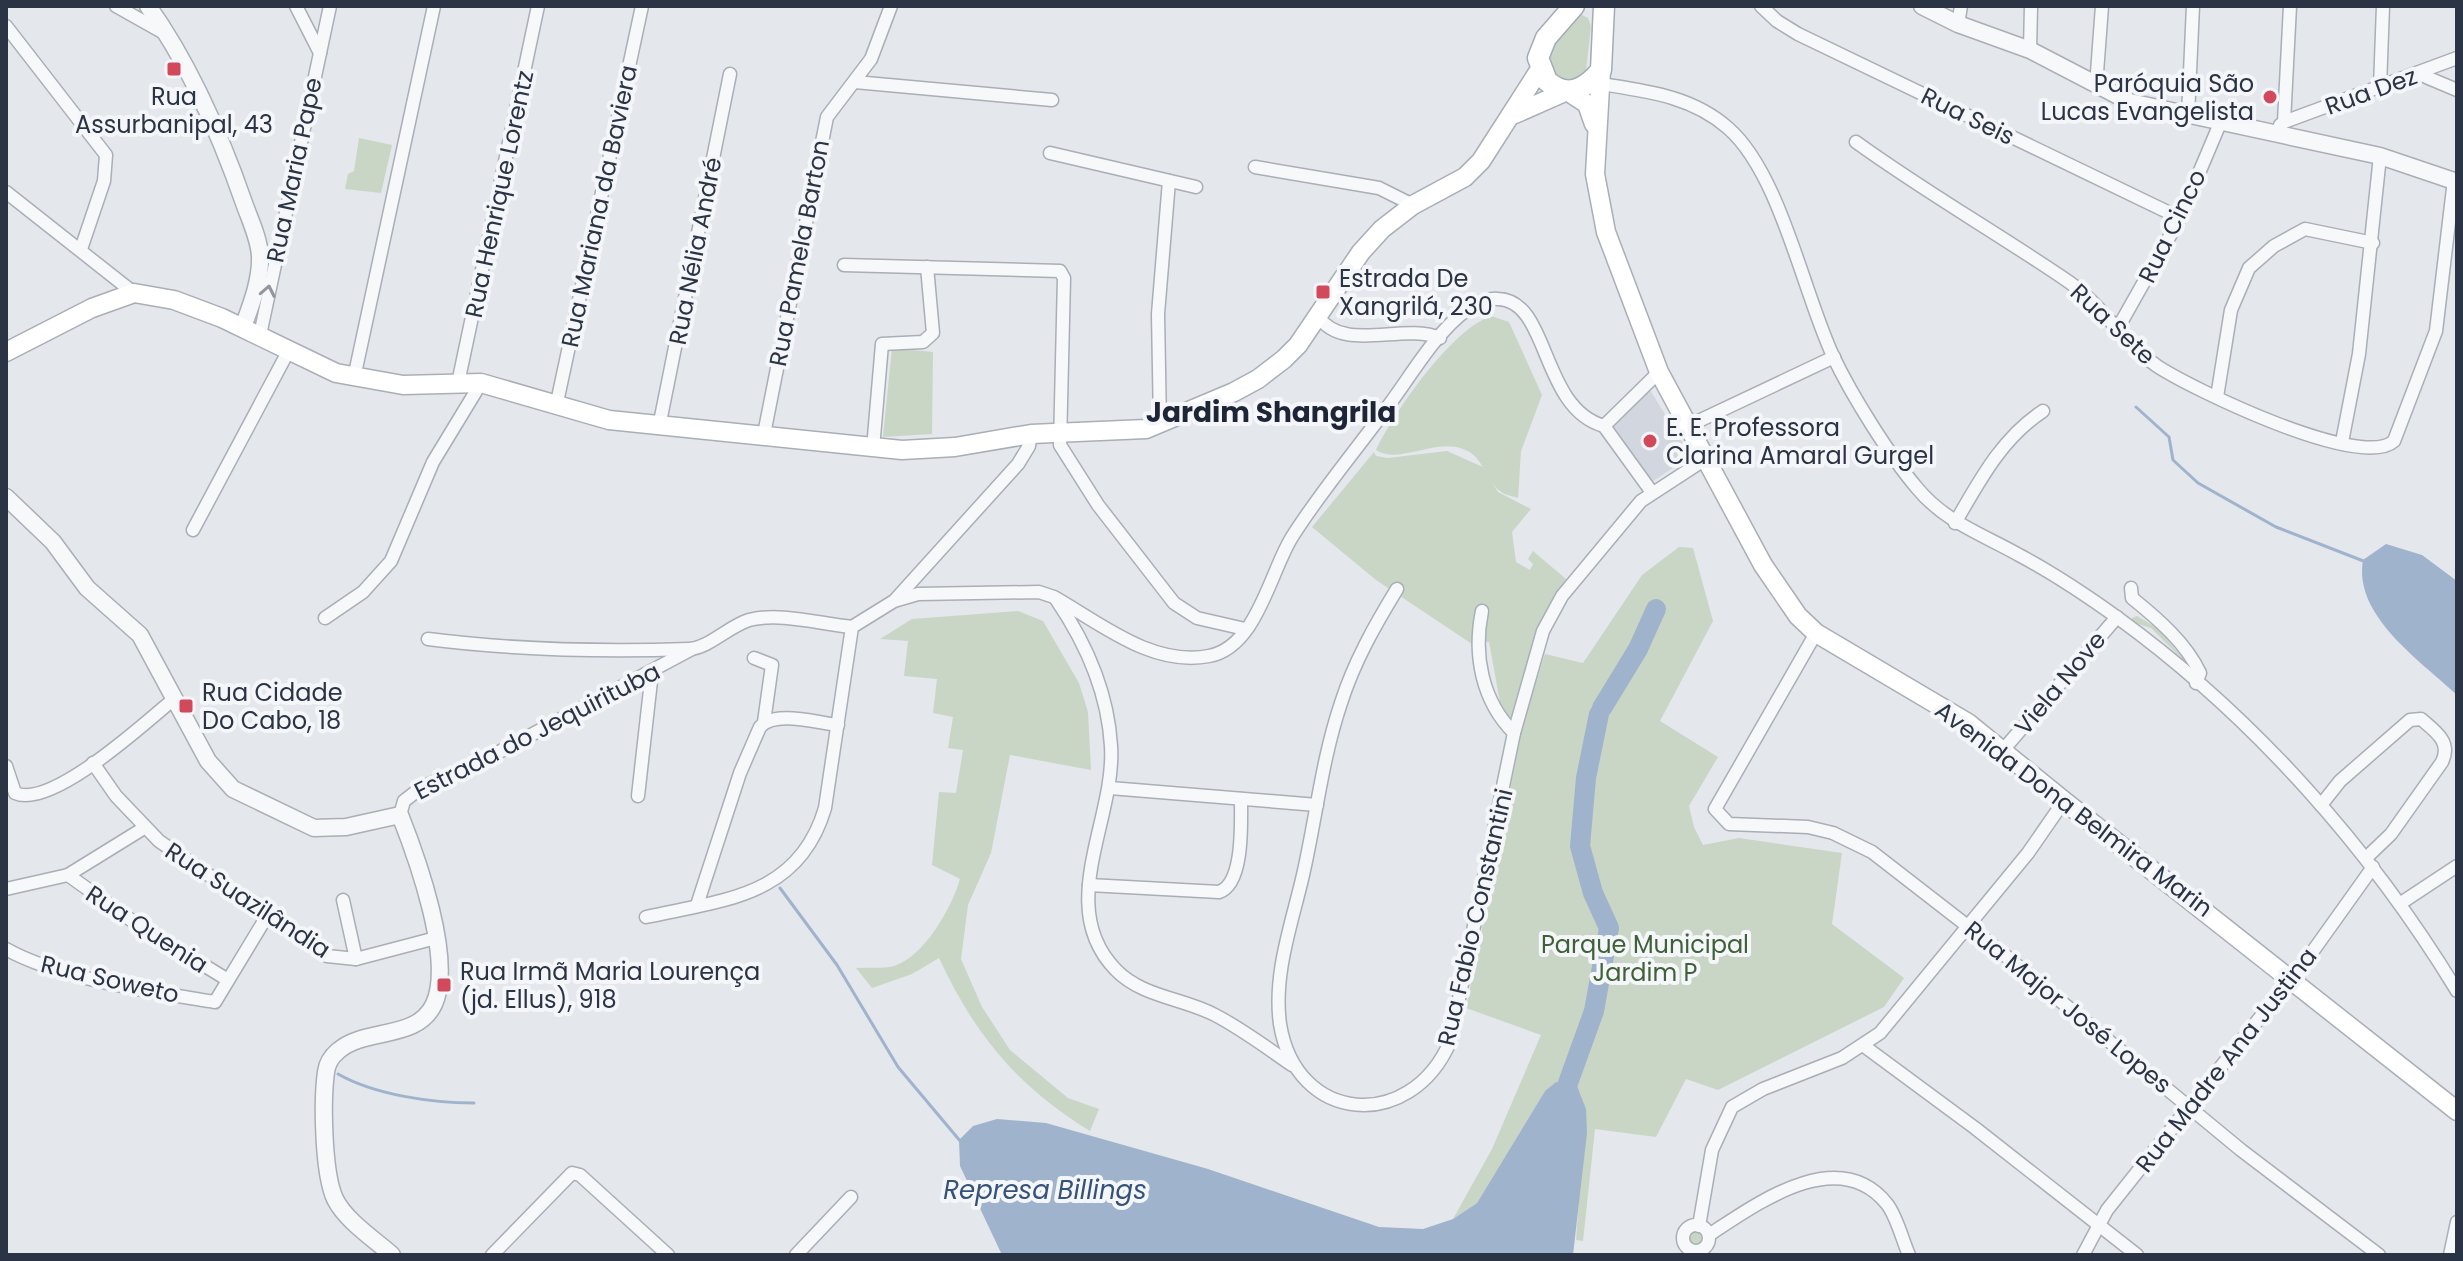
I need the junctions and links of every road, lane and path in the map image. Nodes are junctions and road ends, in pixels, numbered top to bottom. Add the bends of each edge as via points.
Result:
1 (116, 6) edge
2 (148, 6) edge
3 (296, 6) edge
4 (330, 6) edge
5 (434, 6) edge
6 (538, 6) edge
7 (642, 6) edge
8 (891, 6) edge
9 (1573, 6) edge
10 (1761, 6) edge
11 (1922, 6) edge
12 (1961, 6) edge
13 (2031, 6) edge
14 (2102, 6) edge
15 (2193, 6) edge
16 (2290, 6) edge
17 (2383, 6) edge
18 (1604, 14) edge
19 (1958, 24) junction
20 (6, 26) edge
21 (170, 37) junction
22 (2030, 50) junction
23 (320, 53) junction
24 (2457, 58) edge
25 (1540, 69) junction
26 (730, 74) dead end
27 (2419, 74) junction
28 (1601, 77) junction
29 (855, 82) junction
30 (2096, 86) junction
31 (2380, 87) junction
32 (2457, 90) edge
33 (1567, 91) junction
34 (1052, 100) dead end
35 (1513, 116) junction
36 (2188, 116) junction
37 (2221, 121) junction
38 (2277, 127) junction
39 (1596, 131) junction
40 (1856, 142) dead end
41 (1050, 153) dead end
42 (2380, 156) junction
43 (1255, 167) dead end
44 (1169, 181) junction
45 (2455, 181) edge
46 (1196, 187) dead end
47 (6, 192) edge
48 (1413, 205) junction
49 (2180, 218) junction
50 (2373, 243) junction
51 (277, 247) junction
52 (81, 249) junction
53 (260, 252) junction
54 (2444, 256) junction
55 (2457, 262) edge
56 (844, 265) dead end
57 (927, 267) junction
58 (134, 293) junction
59 (1318, 316) junction
60 (2118, 328) junction
61 (251, 331) junction
62 (1440, 338) junction
63 (289, 350) junction
64 (6, 352) edge
65 (1834, 357) junction
66 (1659, 372) junction
67 (354, 378) junction
68 (458, 383) junction
69 (481, 383) junction
70 (2217, 397) junction
71 (556, 407) junction
72 (2043, 411) dead end
73 (1160, 424) junction
74 (1604, 426) junction
75 (1688, 426) junction
76 (659, 427) junction
77 (1059, 433) junction
78 (764, 434) junction
79 (1031, 434) junction
80 (2342, 442) junction
81 (873, 448) junction
82 (1707, 458) junction
83 (1651, 491) junction
84 (6, 497) edge
85 (1955, 523) junction
86 (193, 530) dead end
87 (2131, 588) dead end
88 (1397, 589) dead end
89 (1054, 597) junction
90 (894, 601) junction
91 (1482, 611) dead end
92 (2117, 617) junction
93 (325, 618) dead end
94 (852, 627) junction
95 (1245, 629) junction
96 (1816, 633) junction
97 (428, 639) dead end
98 (693, 649) junction
99 (754, 658) dead end
100 (652, 672) junction
101 (2196, 683) junction
102 (175, 698) junction
103 (764, 722) junction
104 (838, 725) junction
105 (1514, 733) junction
106 (2004, 749) junction
107 (93, 763) junction
108 (7, 773) edge
109 (1110, 788) junction
110 (638, 796) dead end
111 (1241, 799) junction
112 (2064, 801) junction
113 (1317, 805) junction
114 (2321, 805) junction
115 (400, 815) junction
116 (144, 828) junction
117 (2370, 862) junction
118 (2457, 866) edge
119 (68, 875) junction
120 (1089, 885) junction
121 (6, 889) edge
122 (343, 900) dead end
123 (2401, 903) junction
124 (691, 906) junction
125 (267, 916) junction
126 (646, 917) dead end
127 (1968, 925) junction
128 (436, 938) junction
129 (6, 949) edge
130 (356, 959) junction
131 (2291, 977) junction
132 (228, 980) junction
133 (2457, 991) edge
134 (215, 1002) joint
135 (1864, 1046) junction
136 (1293, 1066) junction
137 (2188, 1105) junction
138 (2457, 1111) edge
139 (851, 1197) dead end
140 (2457, 1222) edge
141 (2098, 1224) junction
142 (392, 1255) edge
143 (492, 1255) edge
144 (668, 1255) edge
145 (796, 1255) edge
146 (1909, 1255) edge
147 (2083, 1255) edge
148 (2137, 1255) edge
149 (2379, 1255) edge
150 (2450, 1255) edge

1 - 21 street
2 - 21 street
3 - 23 street
4 - 23 street, Rua Maria Pape
5 - 67 street
6 - 68 street, Rua Henrique Lorentz
7 - 71 street, Rua Mariana da Baviera
8 - 29 street, Rua Pamela Barton
9 - 18 main road
9 - 25 main road via 1541,46
10 - 49 street, Rua Seis via 1798,34
11 - 19 street
12 - 19 street
13 - 22 street
14 - 30 street
15 - 36 street
16 - 38 street
17 - 31 street
18 - 28 main road, Avenida Dona Belmira Marin
19 - 22 street
20 - 52 street via 106,155 104,181
21 - 53 street via 230,163
22 - 30 street
23 - 51 street, Rua Maria Pape
24 - 27 street, Rua Dez
25 - 33 main road, Avenida Dona Belmira Marin via 1551,85
25 - 35 main road
26 - 76 street, Rua Nélia André
27 - 31 street, Rua Dez
27 - 32 street
28 - 33 main road via 1580,90
28 - 39 main road, Avenida Dona Belmira Marin
28 - 65 street via 1670,95 1703,110 1747,149 1768,184
29 - 34 street
29 - 78 street, Rua Pamela Barton via 834,104 825,124
30 - 36 street via 2130,102
31 - 38 street, Rua Dez
33 - 35 main road
33 - 39 main road, Avenida Dona Belmira Marin via 1587,104
35 - 48 main road via 1465,177
36 - 37 street
37 - 38 street
37 - 49 street, Rua Cinco
38 - 42 street
39 - 66 main road, Avenida Dona Belmira Marin via 1598,197 1606,232
40 - 60 street, Rua Sete via 2074,286
41 - 44 street
42 - 45 street
42 - 50 street
43 - 48 street via 1379,188
44 - 46 street
44 - 73 street via 1158,314
45 - 54 street
47 - 52 street
48 - 59 main road via 1361,252
49 - 60 street, Rua Cinco
50 - 70 street via 2305,229 2249,268 2231,310
50 - 80 street
51 - 53 street
61 -> 51 street, Rua Maria Pape
52 - 58 street
53 - 61 street
54 - 55 street
54 - 80 street, Rua Sete via 2436,331 2394,441 2378,447
56 - 57 street
57 - 77 street via 1060,271 1064,278
57 - 81 street via 933,331 923,342 882,344
58 - 61 main road via 174,300
58 - 64 main road via 102,303
59 - 62 street via 1340,333
59 - 73 main road via 1298,345 1258,379
60 - 70 street, Rua Sete via 2158,366
61 - 63 main road
62 - 74 street via 1474,305 1492,299 1514,303 1530,319 1570,404 1583,418
62 - 95 street via 1297,530
63 - 67 main road
63 - 86 street
65 - 75 street
65 - 85 street via 1900,465 1936,509
66 - 74 street
66 - 75 main road, Avenida Dona Belmira Marin
67 - 68 main road via 403,385
68 - 69 main road
69 - 71 main road
69 - 93 street via 433,462 391,561 363,592
70 - 80 street, Rua Sete via 2272,423
71 - 76 main road
72 - 85 street via 1999,450
73 - 77 main road
74 - 83 street
75 - 82 main road, Avenida Dona Belmira Marin
76 - 78 main road
77 - 79 main road
77 - 95 street via 1072,468 1174,603 1197,618
78 - 81 main road
79 - 81 main road via 927,450
79 - 90 street via 1018,464
82 - 83 street, Rua Fabio Constantini
82 - 96 main road, Avenida Dona Belmira Marin via 1763,565
83 - 105 street, Rua Fabio Constantini via 1556,605 1543,631
84 - 102 street via 53,542 87,588 140,635
85 - 92 street via 2018,554
87 - 101 street via 2132,598 2163,624 2195,664 2200,673
88 - 113 street via 1350,677
89 - 90 street via 1028,591 938,592
89 - 95 street via 1130,641 1183,658 1221,653
89 - 109 street, Rua Fabio Constantini via 1102,692 1111,746
90 - 94 street
91 - 105 street via 1477,638 1486,688 1493,708
92 - 101 street
92 - 106 street, Viela Nove
94 - 98 street, Estrada do Jequirituba via 750,620
94 - 104 street
96 - 106 main road, Avenida Dona Belmira Marin via 1918,691
96 - 127 street, Rua Major José Lopes via 1715,809 1729,824 1808,827 1853,841
97 - 98 street via 531,651
98 - 100 street, Estrada do Jequirituba
99 - 103 street via 772,665
100 - 110 street
100 - 115 street, Estrada do Jequirituba via 469,768 422,787 404,801
101 - 114 street
102 - 107 street
102 - 115 street via 214,769 246,796 299,822 327,829
103 - 104 street
103 - 124 street via 749,748
104 - 124 street via 825,808 816,836 802,855 743,897
105 - 136 street, Rua Fabio Constantini via 1450,1042 1439,1063 1410,1093 1368,1108 1324,1092
106 - 112 main road, Avenida Dona Belmira Marin
107 - 108 street via 33,797 15,793
107 - 116 street, Rua Suazilândia
109 - 111 street
109 - 120 street, Rua Fabio Constantini
111 - 113 street
111 - 120 street via 1235,878 1227,889
112 - 127 street
112 - 131 main road, Avenida Dona Belmira Marin
113 - 136 street via 1279,993 1280,1022
114 - 117 street
114 - 117 street, Rua Madre Ana Justina via 2340,781 2410,720 2421,719 2442,739 2442,762
115 - 128 street, Estrada do Jequirituba
116 - 119 street
116 - 125 street, Rua Suazilândia
117 - 123 street
117 - 131 street, Rua Madre Ana Justina
118 - 123 street
119 - 121 street
119 - 132 street, Rua Quenia
120 - 136 street, Rua Fabio Constantini via 1088,908 1097,941 1121,975 1213,1014
122 - 130 street
123 - 133 street
124 - 126 street
125 - 130 street, Rua Suazilândia via 327,956
125 - 132 street, Rua Quenia
127 - 135 street via 1903,1010
127 - 137 street, Rua Major José Lopes
128 - 130 street, Rua Suazilândia
128 - 142 street, Estrada do Jequirituba via 438,993 426,1016 414,1025 347,1045 326,1069 331,1186 345,1212
129 - 134 street, Rua Soweto via 75,974
131 - 137 street, Rua Madre Ana Justina
131 - 138 main road, Avenida Dona Belmira Marin
132 - 134 street, Rua Quenia
135 - 141 street
135 - 146 street via 1732,1107 1712,1150 1704,1230 1801,1183 1838,1179 1865,1187 1886,1203
137 - 141 street, Rua Madre Ana Justina
137 - 149 street, Rua Major José Lopes
139 - 145 street
140 - 150 street
141 - 147 street, Rua Madre Ana Justina
141 - 148 street
143 - 144 street via 572,1173

